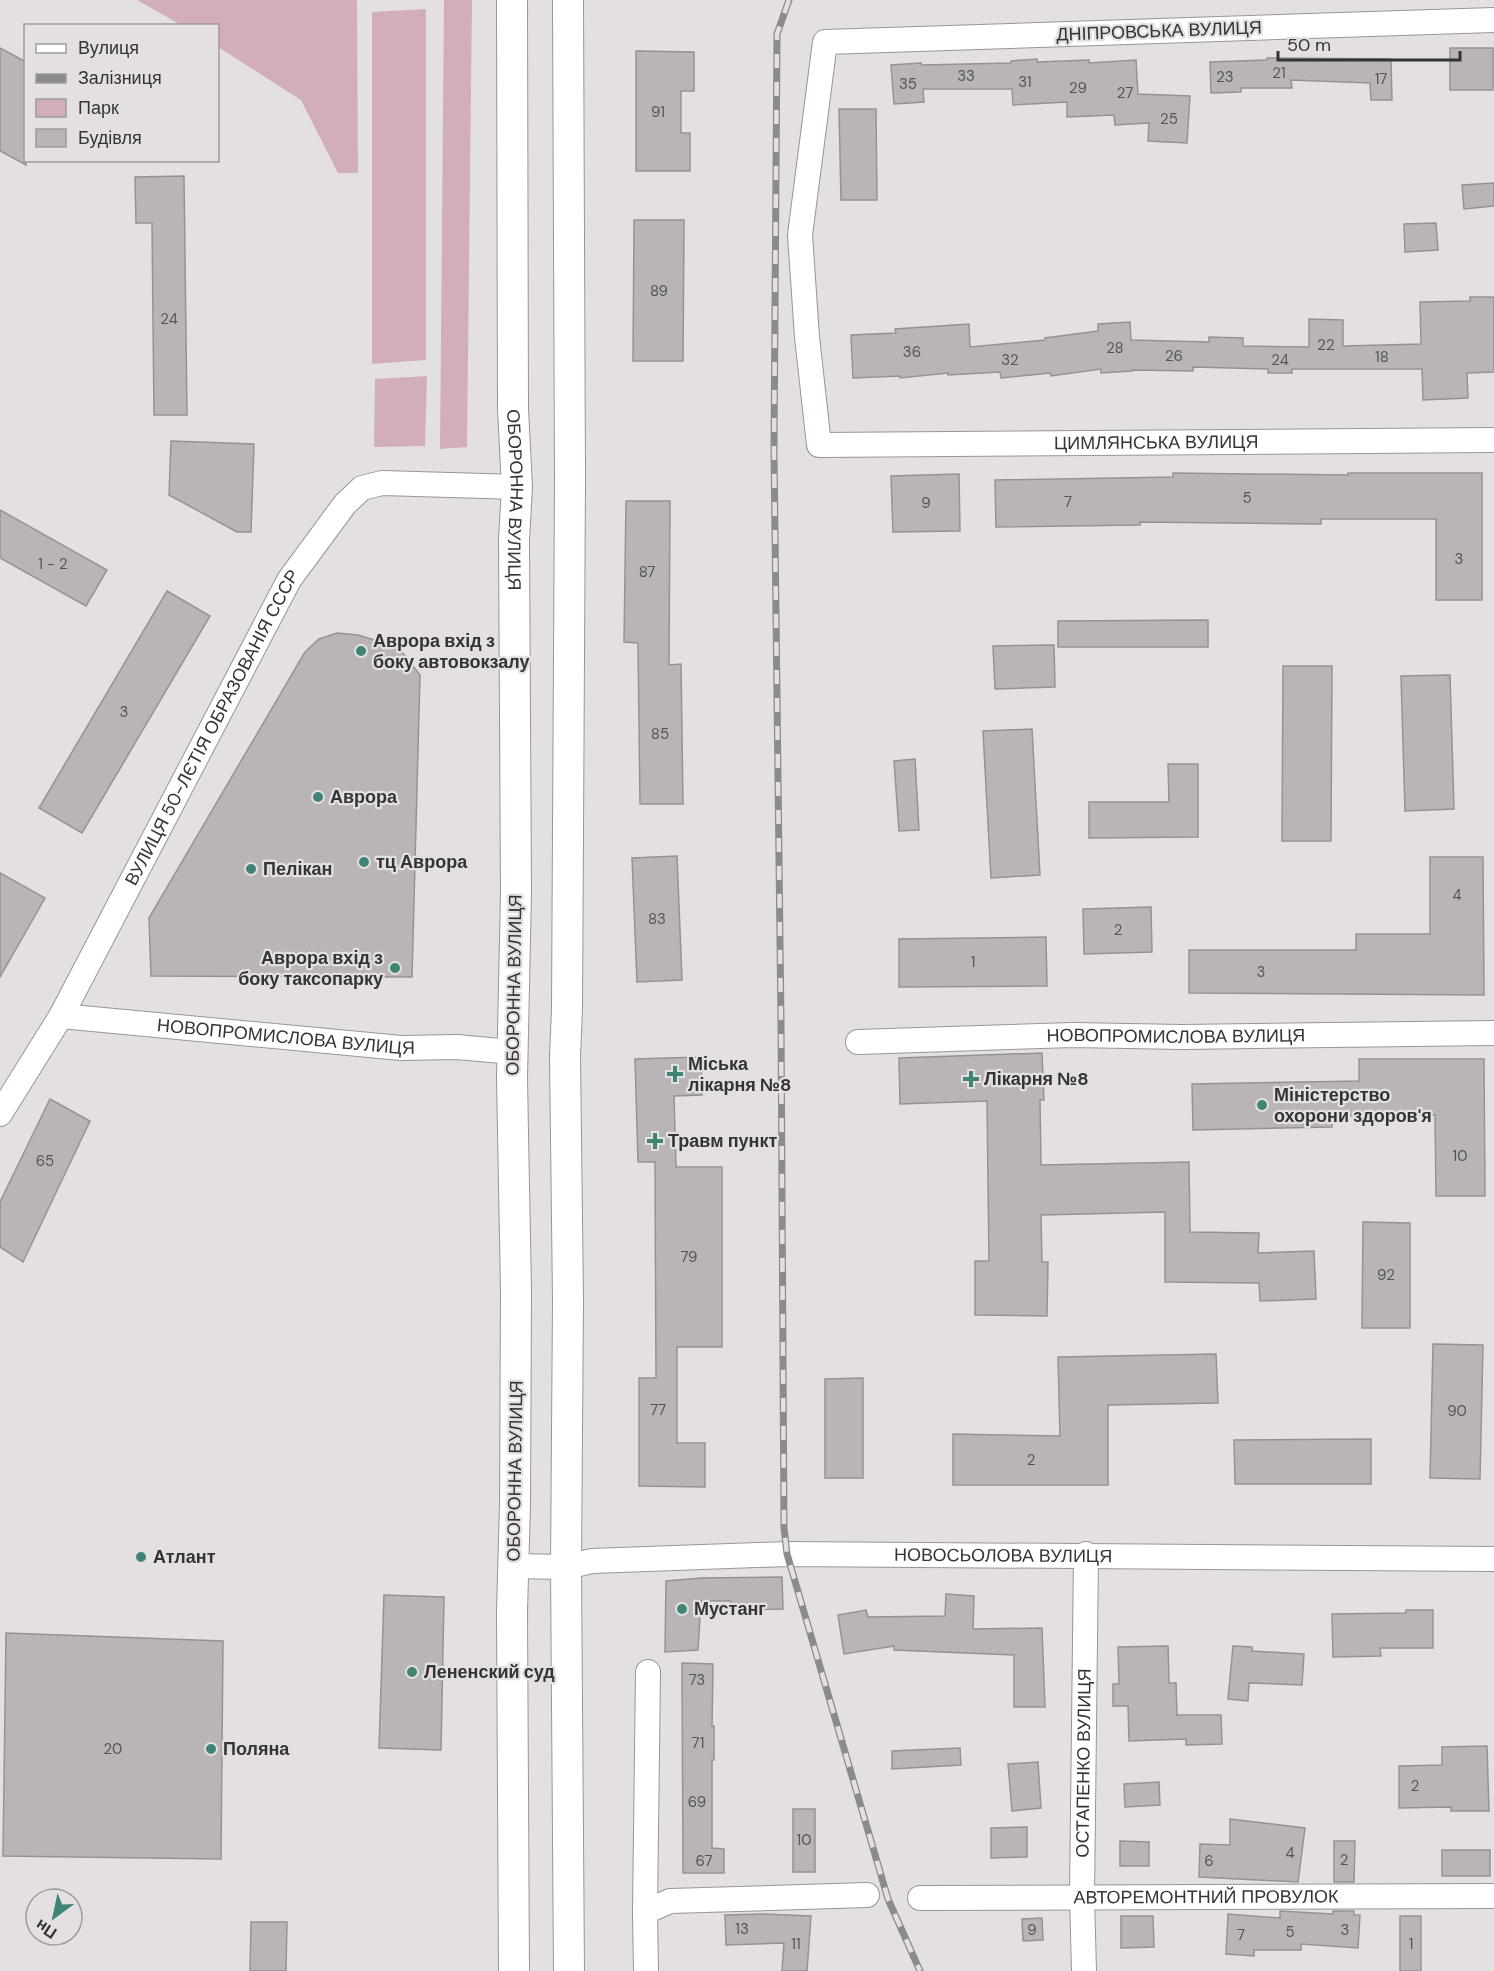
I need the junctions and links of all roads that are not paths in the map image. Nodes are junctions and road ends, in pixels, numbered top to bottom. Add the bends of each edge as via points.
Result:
1 (512, 0) edge
2 (568, 0) edge
3 (1494, 20) edge
4 (1494, 440) edge
5 (819, 445) joint
6 (517, 487) junction
7 (61, 1016) junction
8 (1494, 1033) edge
9 (858, 1042) dead end
10 (513, 1052) junction
11 (0, 1114) edge
12 (1086, 1554) junction
13 (1494, 1559) edge
14 (514, 1566) junction
15 (566, 1568) junction
16 (648, 1672) dead end
17 (867, 1895) dead end
18 (1494, 1896) edge
19 (1082, 1897) junction
20 (920, 1898) dead end
21 (645, 1912) junction
22 (514, 1971) edge
23 (569, 1971) edge
24 (646, 1971) edge
25 (1084, 1971) edge

1 - 6 main road, ОБОРОННА ВУЛИЦЯ via 513,409
2 - 15 main road
3 - 5 street, ДНІПРОВСЬКА ВУЛИЦЯ via 825,42 800,235
4 - 5 street, ЦИМЛЯНСЬКА ВУЛИЦЯ
6 - 7 street, ВУЛИЦЯ 50-ЛЄТІЯ ОБРАЗОВАНІЯ СССР via 382,483 362,488 345,504 289,580
6 - 10 main road, ОБОРОННА ВУЛИЦЯ
7 - 10 street, НОВОПРОМИСЛОВА ВУЛИЦЯ via 401,1048
7 - 11 street, ВУЛИЦЯ 50-ЛЄТІЯ ОБРАЗОВАНІЯ СССР
8 - 9 street, НОВОПРОМИСЛОВА ВУЛИЦЯ via 1073,1035
10 - 14 main road, ОБОРОННА ВУЛИЦЯ
12 - 13 street, НОВОСЬОЛОВА ВУЛИЦЯ
12 - 15 street, НОВОСЬОЛОВА ВУЛИЦЯ via 787,1554 592,1562
12 - 19 street, ОСТАПЕНКО ВУЛИЦЯ
14 - 15 street, НОВОСЬОЛОВА ВУЛИЦЯ
14 - 22 main road, ОБОРОННА ВУЛИЦЯ
15 - 23 main road
16 - 21 street
17 - 21 street via 670,1901
18 - 19 street, АВТОРЕМОНТНИЙ ПРОВУЛОК
19 - 20 street, АВТОРЕМОНТНИЙ ПРОВУЛОК
19 - 25 street, ОСТАПЕНКО ВУЛИЦЯ
21 - 24 street

